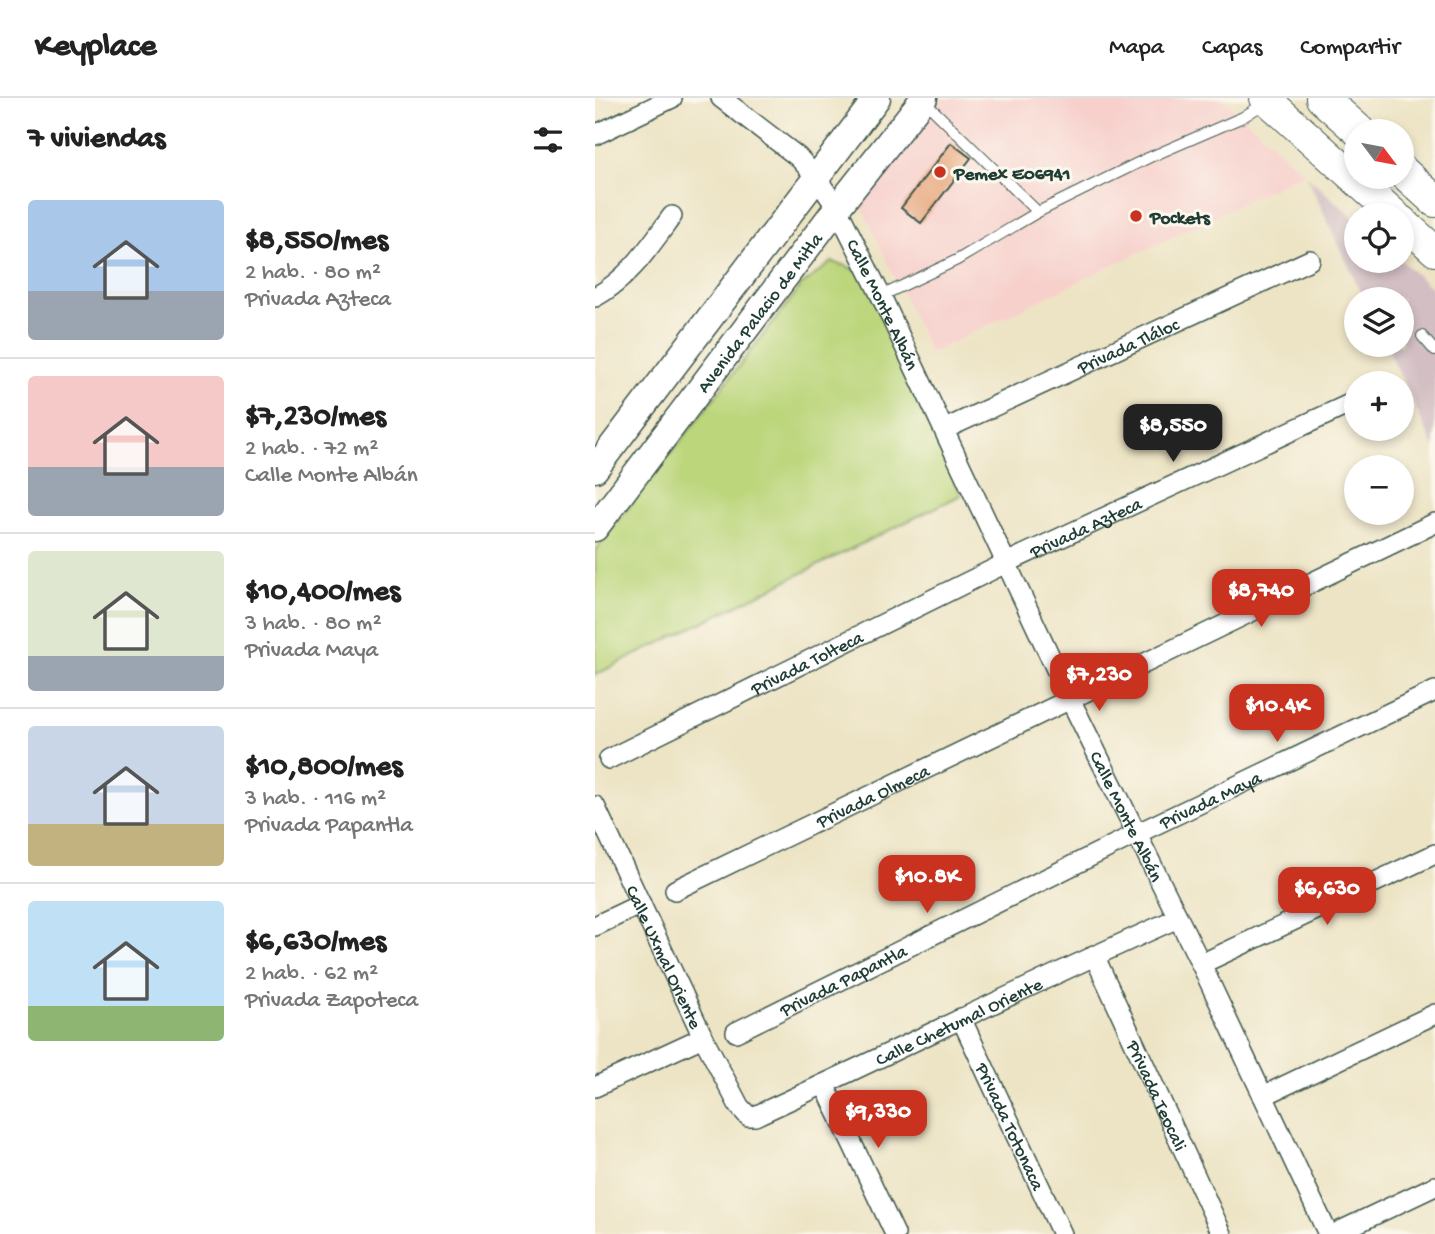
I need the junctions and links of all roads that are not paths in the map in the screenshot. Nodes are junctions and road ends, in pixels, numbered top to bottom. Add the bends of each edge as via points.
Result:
1 (671, 98) edge
2 (721, 98) edge
3 (877, 98) edge
4 (1322, 98) edge
5 (924, 99) edge
6 (1267, 100) edge
7 (1346, 119) edge
8 (595, 135) edge
9 (816, 177) junction
10 (1414, 182) edge
11 (1435, 201) edge
12 (1382, 203) edge
13 (837, 208) junction
14 (1038, 212) junction
15 (672, 216) dead end
16 (1414, 232) edge
17 (1435, 251) edge
18 (1310, 260) dead end
19 (881, 296) junction
20 (595, 297) edge
21 (1422, 336) dead end
22 (1435, 351) edge
23 (1344, 407) edge
24 (945, 429) junction
25 (595, 469) edge
26 (1435, 523) edge
27 (595, 528) edge
28 (1006, 563) junction
29 (1435, 691) edge
30 (1070, 699) junction
31 (608, 759) dead end
32 (595, 806) edge
33 (1136, 834) junction
34 (1435, 854) edge
35 (675, 890) dead end
36 (641, 904) junction
37 (1178, 918) junction
38 (595, 926) edge
39 (1094, 955) junction
40 (1201, 964) junction
41 (1435, 1014) edge
42 (961, 1018) junction
43 (736, 1032) dead end
44 (703, 1037) junction
45 (824, 1084) junction
46 (595, 1087) edge
47 (1263, 1096) junction
48 (739, 1106) joint
49 (1435, 1186) edge
50 (895, 1234) edge
51 (1062, 1234) edge
52 (1222, 1234) edge
53 (1328, 1234) edge
54 (1334, 1234) edge

1 - 8 street
2 - 9 street, Calle Monte Albán via 798,157
3 - 9 main road, Avenida Palacio de Mitla
4 - 7 highway
5 - 13 main road, Avenida Palacio de Mitla
5 - 14 lane
6 - 12 main road
6 - 14 lane via 1243,117
9 - 13 street, Calle Monte Albán
9 - 25 main road, Avenida Palacio de Mitla
10 - 11 highway
13 - 19 street, Calle Monte Albán
13 - 27 main road, Avenida Palacio de Mitla
14 - 19 lane via 957,260
15 - 20 street via 619,282
16 - 17 main road
18 - 24 street, Privada Tláloc
19 - 24 street, Calle Monte Albán
21 - 22 lane
23 - 28 street, Privada Azteca
24 - 28 street, Calle Monte Albán
26 - 30 street, Privada Olmeca
28 - 30 street, Calle Monte Albán
28 - 31 street, Privada Tolteca
29 - 33 street, Privada Maya
30 - 33 street, Calle Monte Albán
30 - 35 street, Privada Olmeca
32 - 36 street, Calle Uxmal Oriente
33 - 37 street, Calle Monte Albán
33 - 43 street, Privada Papantla
34 - 40 street
36 - 38 street
36 - 44 street, Calle Uxmal Oriente
37 - 39 street, Calle Chetumal Oriente
37 - 40 street, Calle Monte Albán
39 - 42 street, Calle Chetumal Oriente
39 - 52 street, Privada Teocali
40 - 47 street, Calle Monte Albán
41 - 47 street
42 - 45 street, Calle Chetumal Oriente
42 - 51 street, Privada Totonaca
44 - 46 street
44 - 48 street, Calle Uxmal Oriente
45 - 48 street, Calle Chetumal Oriente via 755,1116 748,1116
45 - 50 street
47 - 53 street, Calle Monte Albán
49 - 54 street

